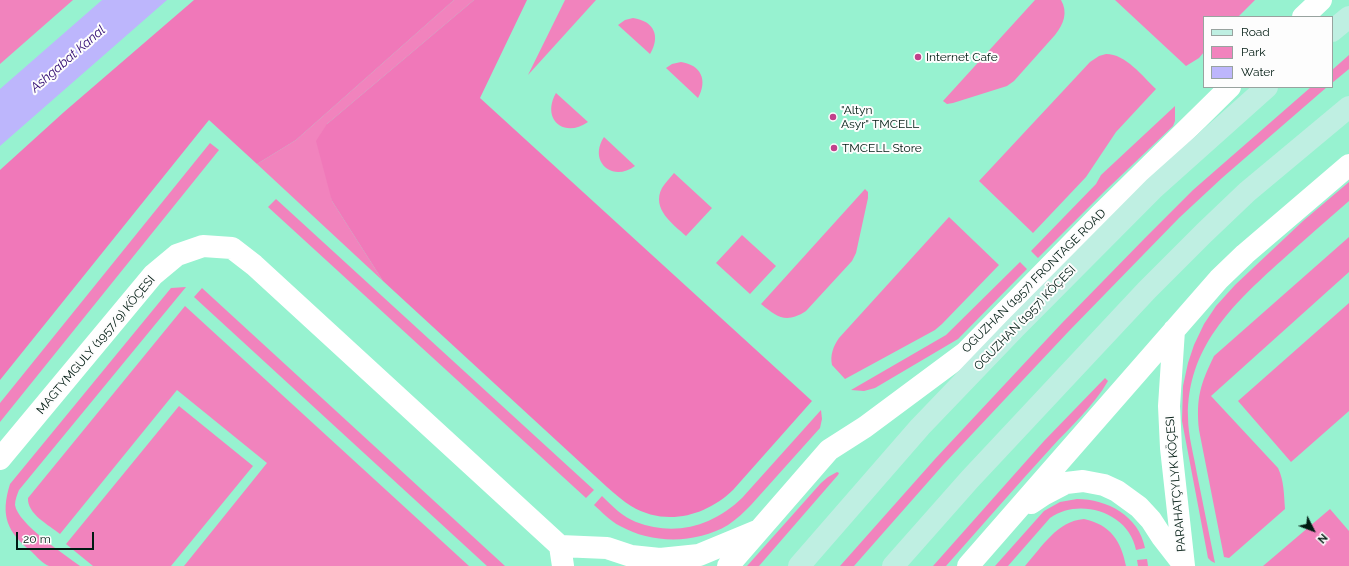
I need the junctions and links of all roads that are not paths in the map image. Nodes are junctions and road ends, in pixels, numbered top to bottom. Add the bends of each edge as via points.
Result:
1 (1349, 17) edge
2 (1333, 30) edge
3 (1229, 88) edge
4 (1266, 88) edge
5 (1349, 107) edge
6 (1349, 165) edge
7 (1015, 328) junction
8 (1174, 330) junction
9 (966, 352) junction
10 (0, 459) edge
11 (1010, 517) junction
12 (760, 529) junction
13 (562, 556) edge
14 (1184, 565) edge
15 (728, 566) edge
16 (799, 566) edge
17 (893, 566) edge
18 (968, 566) edge

1 - 2 main road
3 - 9 street, OGUZHAN (1957) FRONTAGE ROAD
4 - 7 main road, OGUZHAN (1957) KÖÇESI via 1154,188
5 - 17 main road via 1247,192 1147,290
6 - 8 street via 1219,278
7 - 9 street
7 - 16 main road, OGUZHAN (1957) KÖÇESI via 920,427
8 - 11 street
8 - 14 street, PARAHATÇYLYK KÖÇESI via 1169,406
9 - 12 street, OGUZHAN (1957) FRONTAGE ROAD via 865,427 829,450
10 - 13 street, MAGTYMGULY (1957/9) KÖÇESI via 153,275 177,255 204,246 232,248 254,265
11 - 14 street via 1066,483 1083,481 1104,485 1139,507
11 - 18 street
12 - 13 street via 699,554 660,559 631,556 607,548
12 - 15 street, OGUZHAN (1957) FRONTAGE ROAD

